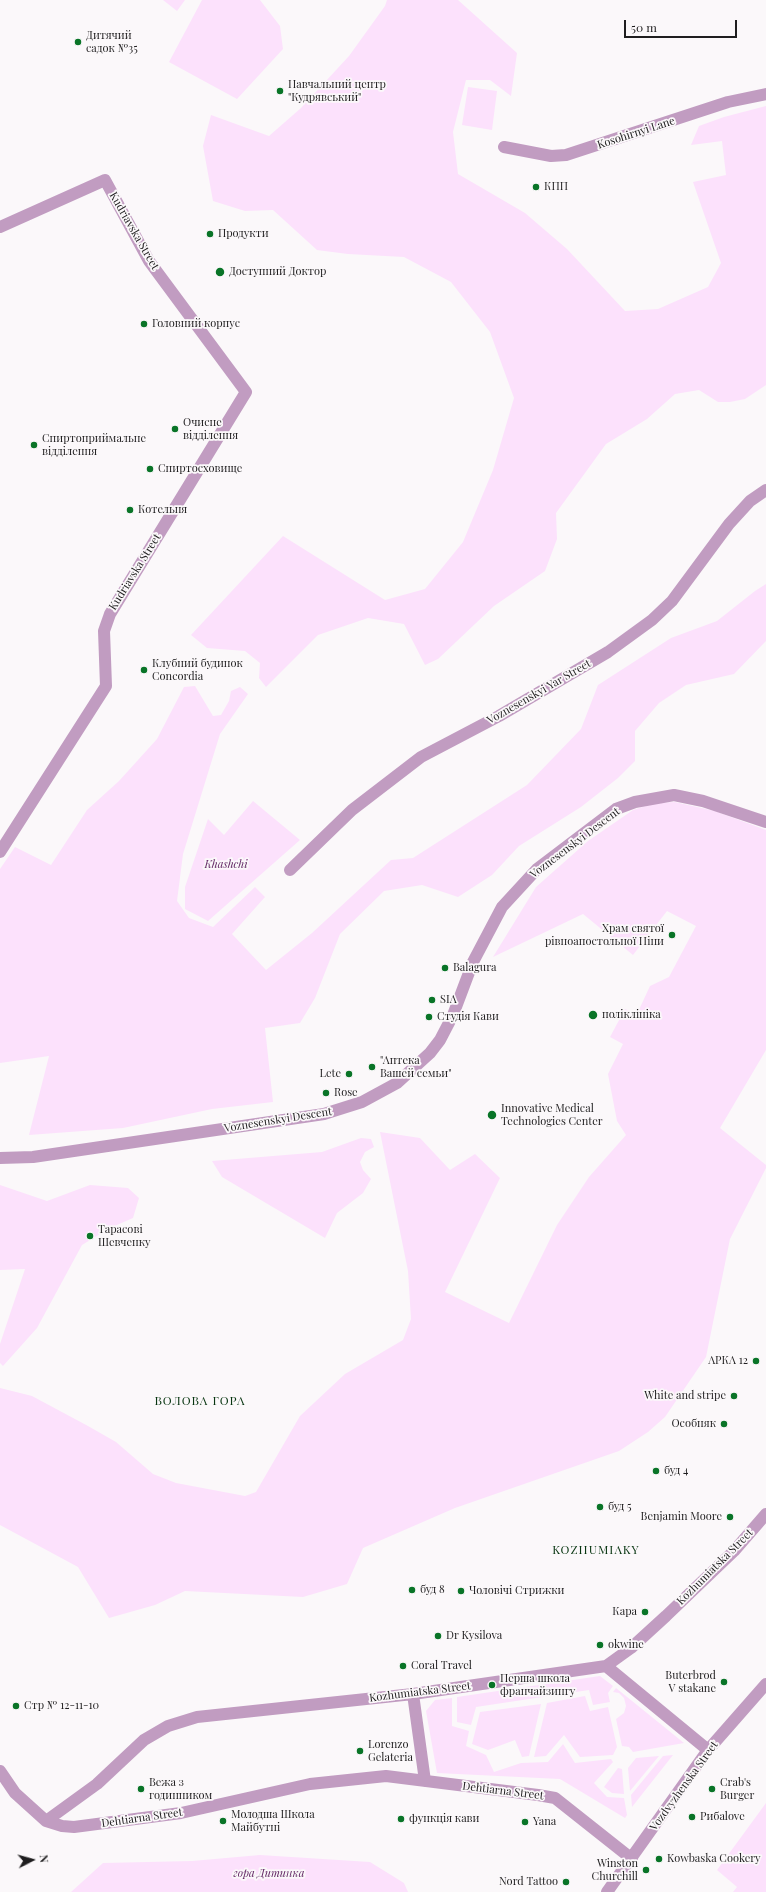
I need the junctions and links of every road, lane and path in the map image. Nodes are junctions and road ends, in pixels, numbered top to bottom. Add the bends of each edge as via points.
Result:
1 (766, 94) edge
2 (504, 147) dead end
3 (0, 227) edge
4 (766, 490) edge
5 (766, 822) edge
6 (0, 852) edge
7 (290, 870) dead end
8 (0, 1158) edge
9 (766, 1514) edge
10 (606, 1666) junction
11 (766, 1684) edge
12 (413, 1694) junction
13 (708, 1750) junction
14 (0, 1771) edge
15 (425, 1781) junction
16 (46, 1821) junction
17 (632, 1859) junction
18 (607, 1892) edge

1 - 2 street, Kosohirnyi Lane via 728,102 566,155 551,156
3 - 6 street, Kudriavska Street via 105,180 149,261 246,392 110,614 104,631 106,686
4 - 7 street, Voznesenskyi Yar Street via 750,501 729,524 672,602 652,620 608,652 499,716 421,757 352,810
5 - 8 street, Voznesenskyi Descent via 703,801 674,795 635,802 616,809 537,870 502,906 473,962 453,1015 430,1053 397,1083 344,1109 57,1154
9 - 10 street, Kozhumiatska Street via 734,1551 666,1616 631,1648
10 - 12 street, Kozhumiatska Street
10 - 13 street
11 - 13 street, Vozdvyzhenska Street
12 - 15 street
12 - 16 street, Kozhumiatska Street via 197,1717 168,1726 144,1740 97,1784
13 - 17 street, Vozdvyzhenska Street
14 - 16 street, Dehtiarna Street via 15,1793
15 - 16 street, Dehtiarna Street via 386,1776 310,1784 181,1813 74,1827
15 - 17 street, Dehtiarna Street via 555,1798
17 - 18 street, Vozdvyzhenska Street

